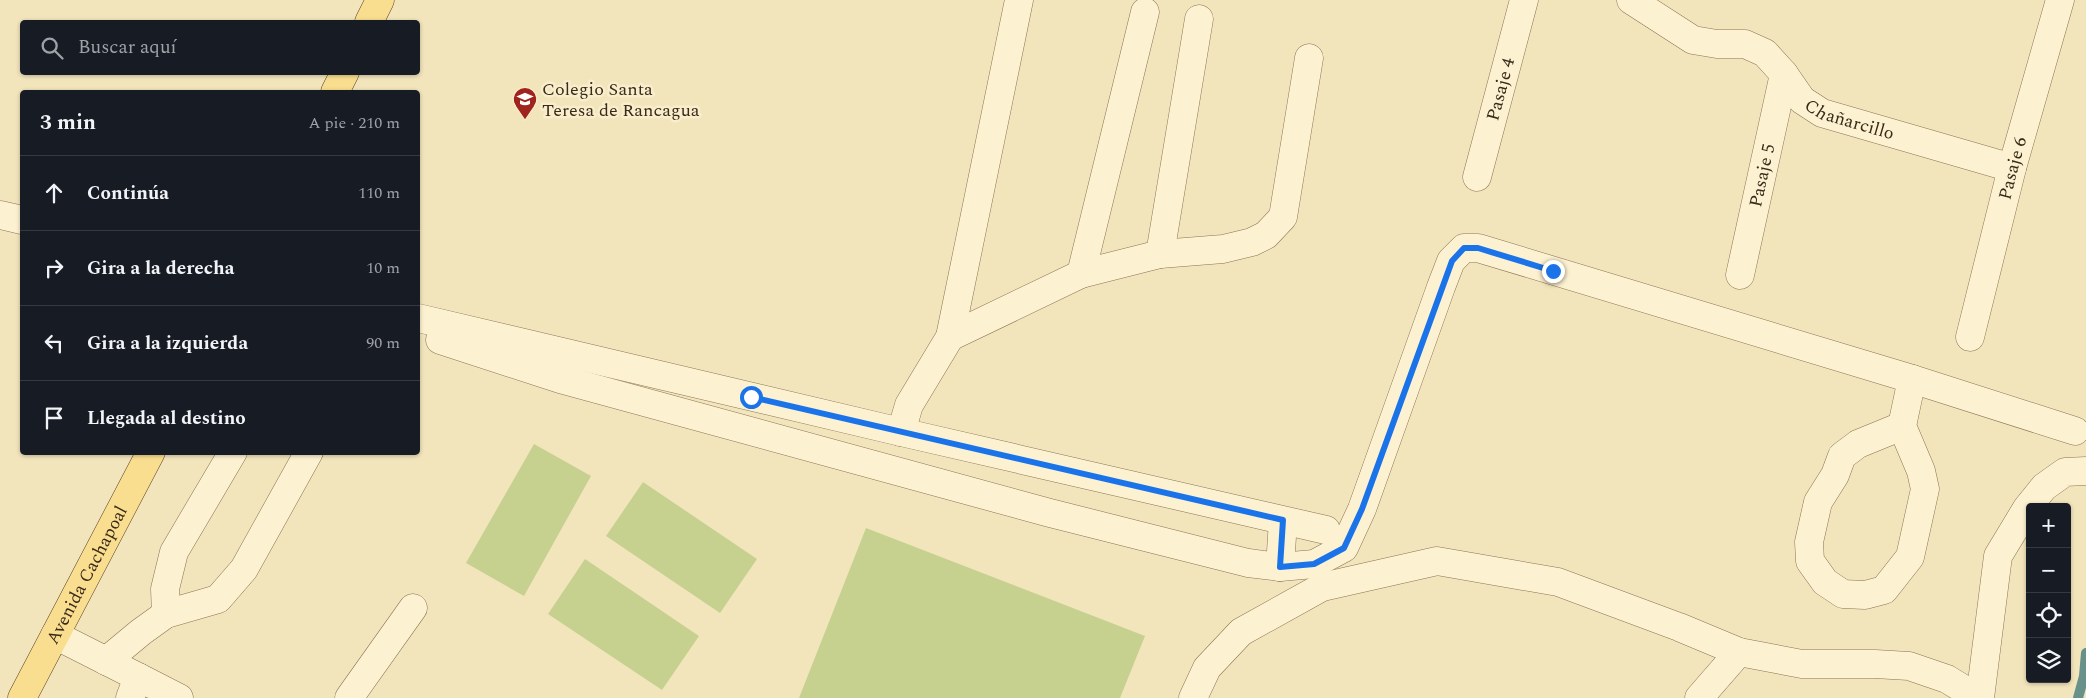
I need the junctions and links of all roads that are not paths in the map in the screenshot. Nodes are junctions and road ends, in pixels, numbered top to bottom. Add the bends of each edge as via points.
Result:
1 (380, 0) edge
2 (1019, 0) edge
3 (1524, 0) edge
4 (1631, 0) edge
5 (2060, 0) edge
6 (1145, 12) dead end
7 (1199, 19) dead end
8 (370, 20) edge
9 (1309, 58) dead end
10 (1784, 74) junction
11 (344, 75) edge
12 (336, 90) edge
13 (2012, 168) junction
14 (1477, 178) dead end
15 (0, 214) edge
16 (20, 219) edge
17 (1160, 254) junction
18 (1081, 274) junction
19 (1740, 275) dead end
20 (420, 318) edge
21 (420, 334) edge
22 (950, 337) junction
23 (1970, 337) dead end
24 (1912, 380) junction
25 (1902, 426) junction
26 (2075, 431) dead end
27 (900, 432) junction
28 (149, 455) edge
29 (230, 455) edge
30 (307, 455) edge
31 (2082, 471) edge
32 (1283, 520) junction
33 (1326, 530) dead end
34 (1280, 567) junction
35 (413, 608) dead end
36 (166, 614) junction
37 (55, 635) junction
38 (1739, 652) junction
39 (106, 661) junction
40 (134, 687) edge
41 (22, 698) edge
42 (179, 698) edge
43 (350, 698) edge
44 (1192, 698) edge
45 (1699, 698) edge
46 (1979, 698) edge

1 - 8 main road
2 - 22 street
3 - 14 street, Pasaje 4
4 - 10 street, Chañarcillo via 1693,40 1745,44 1765,52
5 - 13 street, Pasaje 6
6 - 18 street
7 - 17 street
9 - 17 street via 1283,217 1266,235 1252,242 1223,249
10 - 13 street, Chañarcillo via 1802,100 1822,113
10 - 19 street, Pasaje 5
11 - 12 main road
13 - 23 street, Pasaje 6
15 - 16 street
17 - 18 street
18 - 22 street
20 - 27 street
21 - 34 street via 560,379 1050,513 1248,563
22 - 27 street via 908,405
24 - 25 street
24 - 26 street
24 - 34 street via 1478,248 1464,248 1452,261 1441,288 1362,509 1344,548 1314,564
25 - 25 street via 1858,444 1842,456 1818,502 1809,542 1810,561 1825,582 1843,594 1865,595 1884,590 1910,556 1925,489
27 - 32 street
28 - 37 main road, Avenida Cachapoal
29 - 36 street via 174,552 165,589
30 - 36 street via 244,569 218,598
31 - 46 street via 2064,472 2044,487 1998,556
32 - 33 street
32 - 34 street
35 - 43 street
36 - 39 street
37 - 39 street
37 - 41 main road, Avenida Cachapoal
38 - 44 street via 1558,582 1437,561 1322,587 1241,632 1208,668
38 - 45 street
38 - 46 street via 1802,664 1909,666 1947,679
39 - 40 street
40 - 42 street

